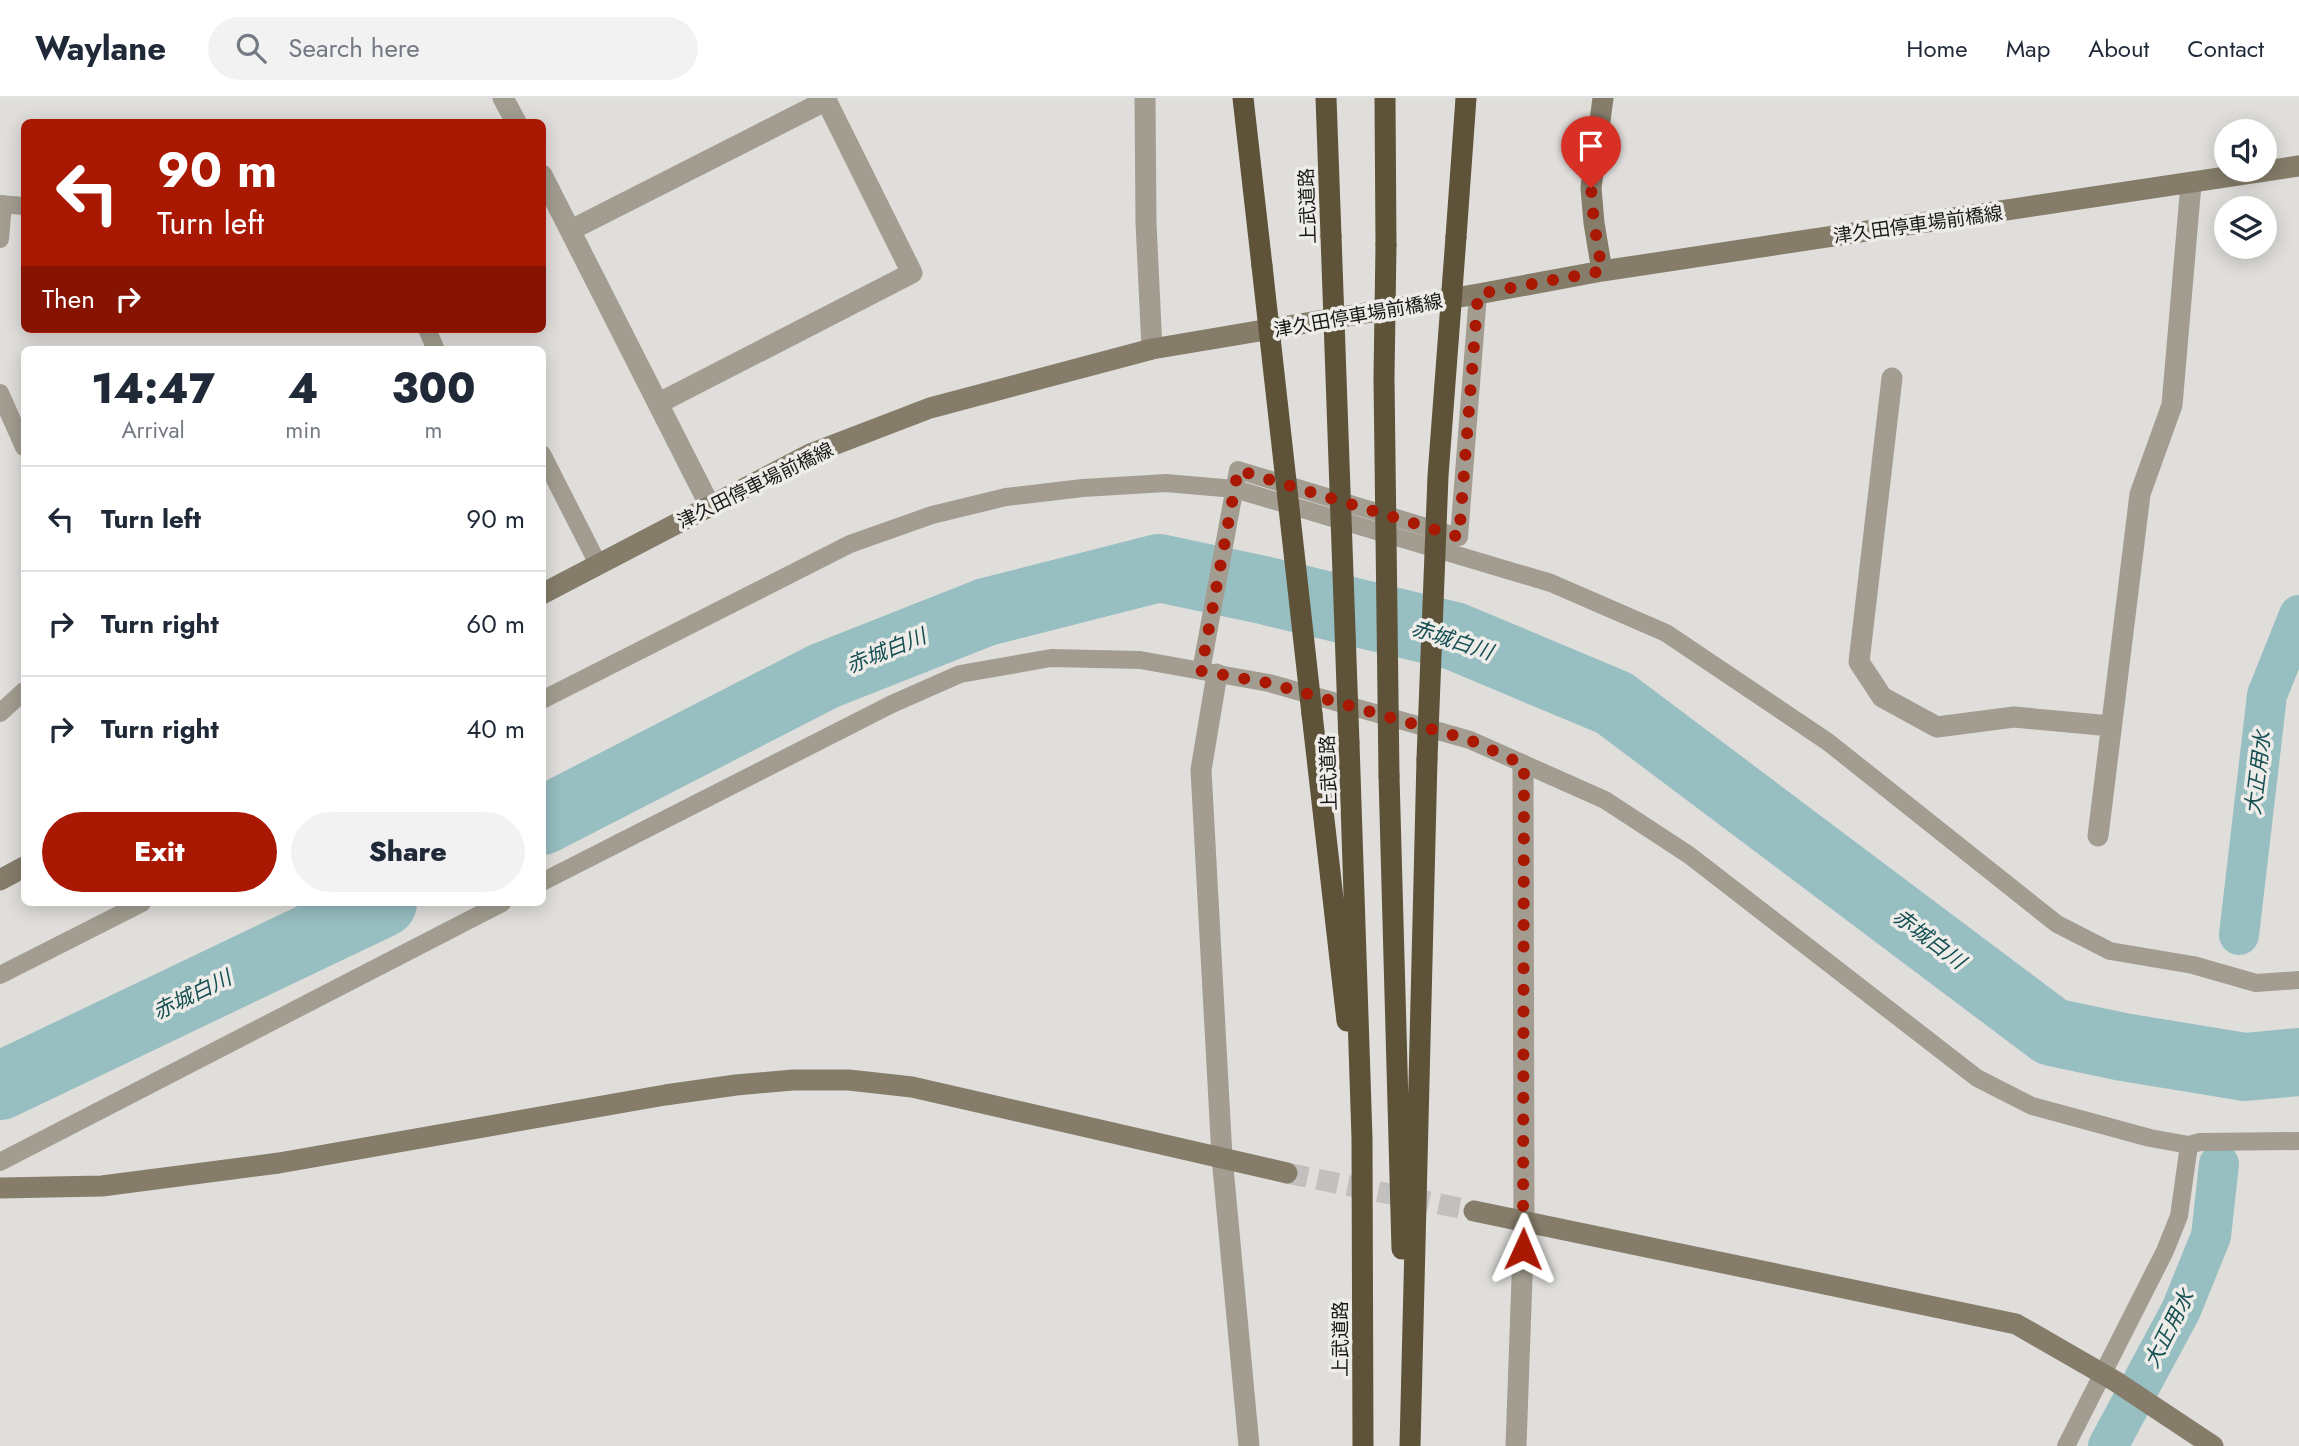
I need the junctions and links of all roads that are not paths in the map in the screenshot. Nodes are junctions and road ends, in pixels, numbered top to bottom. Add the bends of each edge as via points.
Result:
1 (503, 98) edge
2 (1144, 98) edge
3 (1243, 98) edge
4 (1326, 98) edge
5 (1385, 98) edge
6 (1466, 98) edge
7 (1604, 98) edge
8 (826, 99) edge
9 (514, 119) edge
10 (2299, 166) edge
11 (546, 183) edge
12 (2191, 184) junction
13 (2, 204) edge
14 (21, 206) edge
15 (571, 230) junction
16 (0, 239) edge
17 (1602, 271) junction
18 (1478, 294) junction
19 (1152, 349) junction
20 (1892, 378) dead end
21 (0, 393) edge
22 (659, 403) junction
23 (21, 440) edge
24 (546, 462) edge
25 (1234, 495) junction
26 (710, 506) junction
27 (598, 564) junction
28 (546, 592) edge
29 (1209, 672) junction
30 (21, 694) edge
31 (546, 698) edge
32 (0, 713) edge
33 (2111, 726) junction
34 (1524, 765) junction
35 (2098, 836) dead end
36 (21, 869) edge
37 (0, 880) edge
38 (546, 880) edge
39 (136, 906) edge
40 (496, 906) edge
41 (0, 975) edge
42 (2299, 980) edge
43 (1363, 1138) junction
44 (2299, 1142) edge
45 (2189, 1145) junction
46 (1222, 1157) junction
47 (0, 1162) edge
48 (1287, 1173) tunnel mouth
49 (0, 1188) edge
50 (1474, 1211) tunnel mouth
51 (1524, 1222) junction
52 (2110, 1378) junction
53 (1249, 1446) edge
54 (1363, 1446) edge
55 (1408, 1446) edge
56 (1516, 1446) edge
57 (2066, 1446) edge
58 (2213, 1446) edge

1 - 9 street
2 - 19 street
3 - 43 highway, bridge via 1342,989
4 - 43 highway, 上武道路, bridge
5 - 55 highway, bridge via 1390,776
6 - 55 highway, bridge via 1438,476
7 - 17 street via 1591,188
8 - 15 street
8 - 22 street via 912,273
10 - 12 street, 津久田停車場前橋線
11 - 15 street
12 - 17 street, 津久田停車場前橋線
12 - 33 street via 2172,405 2140,494
13 - 14 lane
13 - 16 lane
15 - 22 street
17 - 18 street, 津久田停車場前橋線
18 - 19 street, 津久田停車場前橋線
18 - 25 lane via 1459,537 1238,470
19 - 26 street, 津久田停車場前橋線 via 930,408 810,454
20 - 33 street via 1859,662 1882,696 1937,727 2014,717
21 - 23 lane
22 - 26 street
24 - 27 lane
25 - 29 lane via 1204,652
25 - 31 lane via 1166,483 1083,488 1006,497 932,515 850,544
25 - 42 lane via 1550,583 1666,633 1828,742 2057,924 2110,951 2193,965 2256,983
26 - 27 street, 津久田停車場前橋線
27 - 28 street, 津久田停車場前橋線
29 - 34 lane via 1269,683 1470,740
29 - 38 lane via 1140,660 1051,658 960,674
29 - 46 street via 1201,770
30 - 32 lane
33 - 35 street
34 - 45 lane via 1605,800 1689,855 1977,1079 2032,1106
34 - 51 street
36 - 37 street
39 - 41 lane
40 - 47 lane
43 - 54 highway, 上武道路
44 - 45 lane
45 - 52 lane via 2179,1216
46 - 48 street
46 - 49 street via 912,1087 793,1080 665,1095 266,1165 102,1186
46 - 53 street
50 - 51 street
51 - 52 street via 2016,1324
51 - 56 street
52 - 57 lane
52 - 58 street

